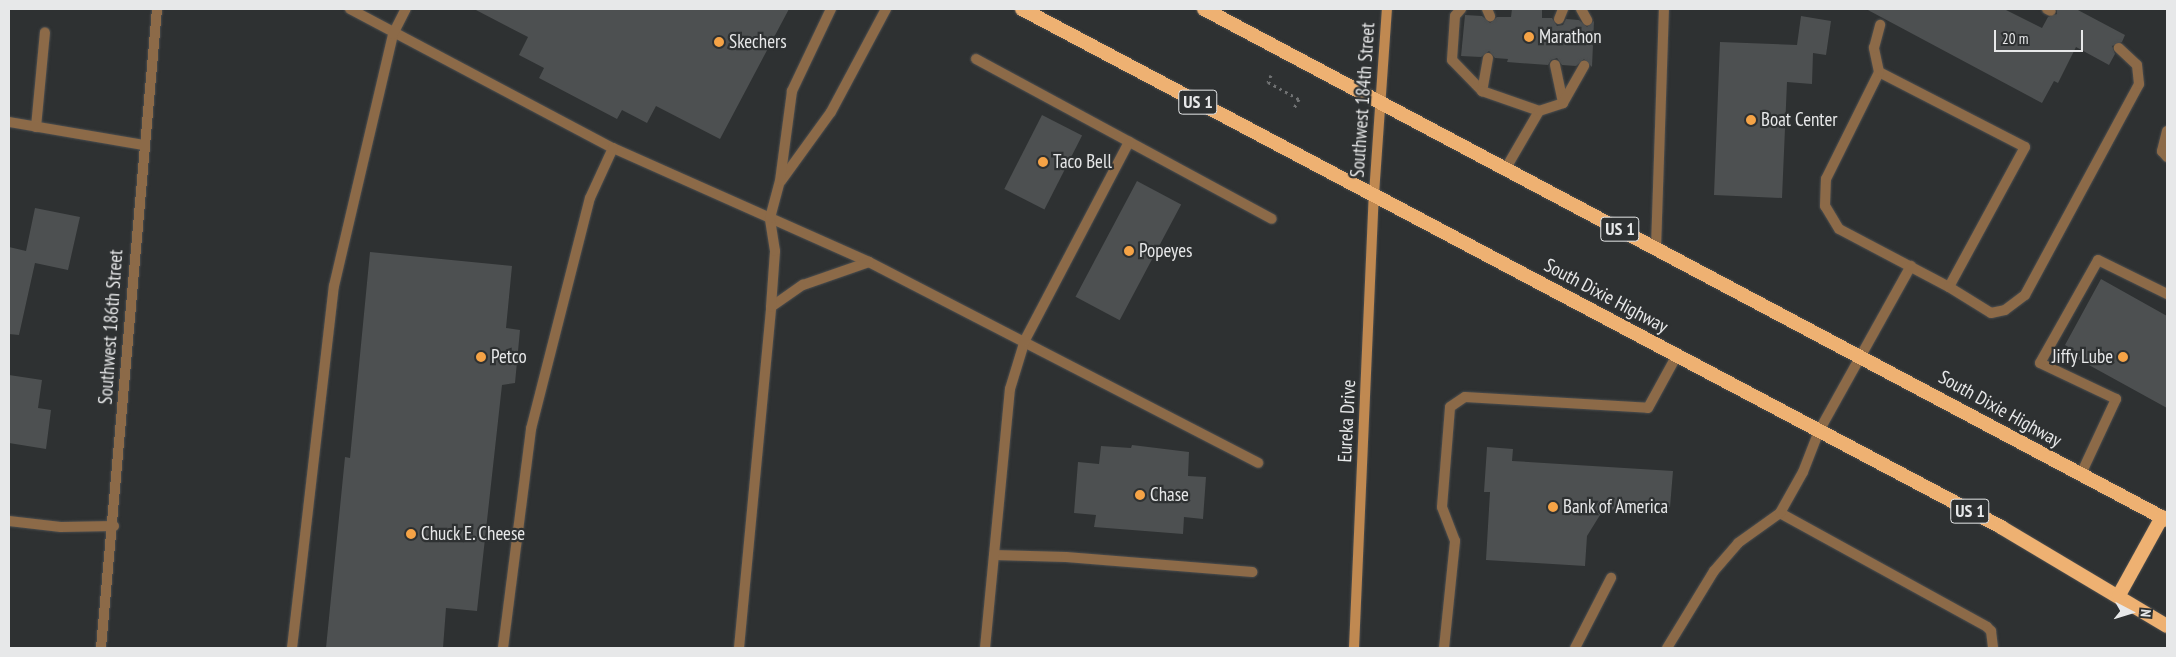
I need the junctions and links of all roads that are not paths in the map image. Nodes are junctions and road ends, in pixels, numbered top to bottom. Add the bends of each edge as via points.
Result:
1 (157, 9) edge
2 (350, 9) edge
3 (406, 9) edge
4 (831, 9) edge
5 (886, 9) edge
6 (1022, 9) edge
7 (1204, 9) edge
8 (1386, 9) edge
9 (1461, 9) edge
10 (1581, 9) edge
11 (1664, 9) edge
12 (1587, 20) dead end
13 (1880, 25) dead end
14 (45, 32) dead end
15 (393, 34) junction
16 (2119, 48) dead end
17 (1488, 58) dead end
18 (976, 59) dead end
19 (1555, 65) dead end
20 (1584, 66) dead end
21 (1879, 72) junction
22 (1482, 91) junction
23 (1380, 101) junction
24 (1563, 103) junction
25 (1539, 111) junction
26 (9, 122) edge
27 (36, 127) junction
28 (2167, 132) edge
29 (1129, 142) junction
30 (143, 145) junction
31 (614, 148) junction
32 (2167, 157) edge
33 (1506, 168) junction
34 (780, 181) junction
35 (1374, 194) junction
36 (770, 218) junction
37 (1272, 219) dead end
38 (1656, 248) junction
39 (869, 262) junction
40 (1911, 266) junction
41 (1949, 287) junction
42 (2167, 294) edge
43 (772, 306) junction
44 (1025, 340) junction
45 (1861, 354) junction
46 (1677, 355) junction
47 (1819, 431) junction
48 (1258, 463) dead end
49 (2080, 474) junction
50 (1780, 513) junction
51 (2165, 518) edge
52 (9, 521) edge
53 (114, 526) junction
54 (994, 555) junction
55 (1252, 572) dead end
56 (1611, 578) dead end
57 (2119, 595) junction
58 (2167, 626) edge
59 (101, 648) edge
60 (292, 648) edge
61 (503, 648) edge
62 (739, 648) edge
63 (985, 648) edge
64 (1354, 648) edge
65 (1444, 648) edge
66 (1575, 648) edge
67 (1667, 648) edge
68 (1993, 648) edge

1 - 30 street, Southwest 186th Street
2 - 15 street
3 - 15 street
4 - 34 street via 792,91
5 - 34 street via 831,112
6 - 35 highway, South Dixie Highway / US 1
7 - 23 highway, South Dixie Highway / US 1
8 - 23 main road, Southwest 184th Street
9 - 22 street via 1455,16 1452,60
10 - 12 street
11 - 38 street
13 - 21 street via 1874,48
14 - 27 street
15 - 31 street
15 - 60 street via 334,286
16 - 41 street via 2138,65 2139,84 2025,295 2005,310 1991,313
17 - 22 street
18 - 29 street
19 - 24 street
20 - 24 street
21 - 40 street via 1826,179 1825,206 1840,229
21 - 41 street via 2026,146
22 - 25 street
23 - 33 highway, South Dixie Highway / US 1
23 - 35 main road, Southwest 184th Street
24 - 25 street
25 - 33 street
26 - 27 street
27 - 30 street
28 - 32 street via 2162,151
29 - 37 street
29 - 44 street
30 - 53 street, Southwest 186th Street
31 - 36 street
31 - 61 street via 597,180 574,253 531,429
33 - 38 highway, South Dixie Highway / US 1
34 - 36 street
35 - 46 highway, South Dixie Highway / US 1
35 - 64 main road, Eureka Drive
36 - 39 street
36 - 43 street via 775,252
38 - 45 highway, South Dixie Highway / US 1
39 - 43 street via 804,285
39 - 44 street
40 - 41 street
40 - 45 street
42 - 49 street via 2098,260 2040,364 2116,399
43 - 62 street
44 - 48 street
44 - 54 street via 1010,389
45 - 47 street
45 - 49 highway, South Dixie Highway / US 1
46 - 47 highway, South Dixie Highway / US 1
46 - 65 street via 1648,408 1465,397 1450,407 1442,507 1455,541
47 - 50 street via 1803,472
47 - 57 highway, South Dixie Highway / US 1 via 2000,527
49 - 51 highway, South Dixie Highway / US 1
50 - 67 street via 1738,543 1704,586
50 - 68 street via 1987,627
51 - 57 highway
52 - 53 street via 61,527
53 - 59 street, Southwest 186th Street
54 - 55 street via 1066,557
54 - 63 street
56 - 66 street
57 - 58 highway, South Dixie Highway / US 1

